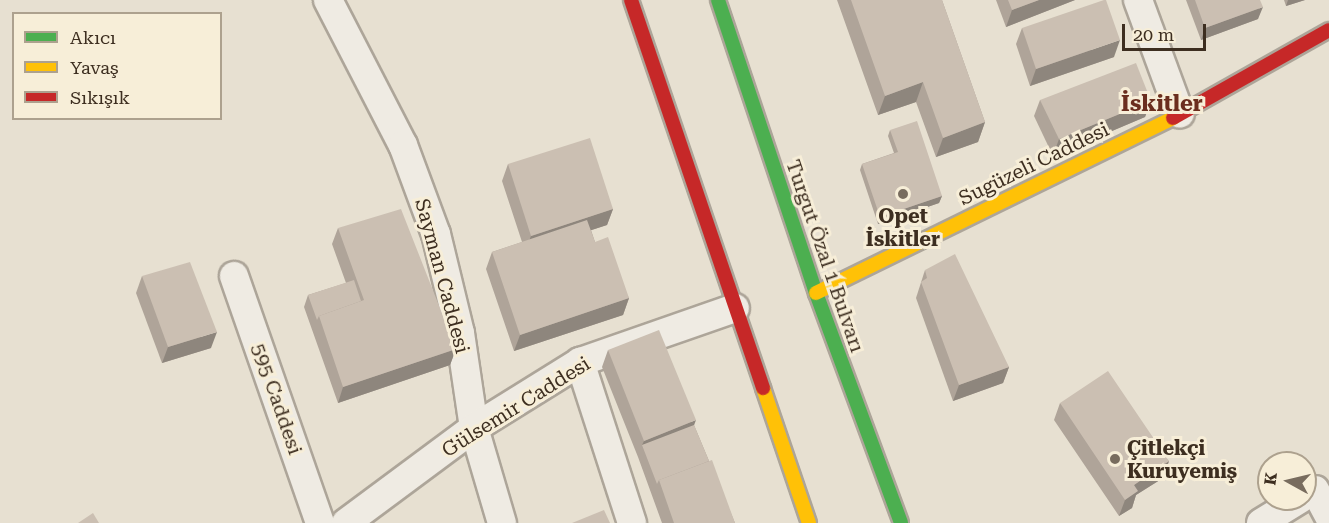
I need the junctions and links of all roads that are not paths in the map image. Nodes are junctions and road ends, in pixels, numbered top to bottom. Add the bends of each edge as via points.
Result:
1 (328, 0) edge
2 (631, 0) edge
3 (718, 0) edge
4 (1138, 0) edge
5 (1329, 30) edge
6 (1180, 114) junction
7 (234, 276) dead end
8 (816, 293) junction
9 (735, 308) junction
10 (580, 362) junction
11 (474, 428) junction
12 (1317, 498) edge
13 (1280, 511) edge
14 (1329, 516) edge
15 (320, 523) edge
16 (346, 523) edge
17 (502, 523) edge
18 (632, 523) edge
19 (809, 523) edge
20 (901, 523) edge
21 (1261, 523) edge

1 - 11 street, Sayman Caddesi via 403,145 436,234 460,333
2 - 9 main road
3 - 8 main road, Turgut Özal 1 Bulvarı
4 - 6 street
5 - 6 main road, Sugüzeli Caddesi
6 - 8 main road, Sugüzeli Caddesi
7 - 15 street, 595 Caddesi
8 - 20 main road, Turgut Özal 1 Bulvarı
9 - 10 street, Gülsemir Caddesi
9 - 19 main road
10 - 11 street, Gülsemir Caddesi
10 - 18 street
11 - 16 street, Gülsemir Caddesi
11 - 17 street, Sayman Caddesi
12 - 14 street
13 - 21 street

